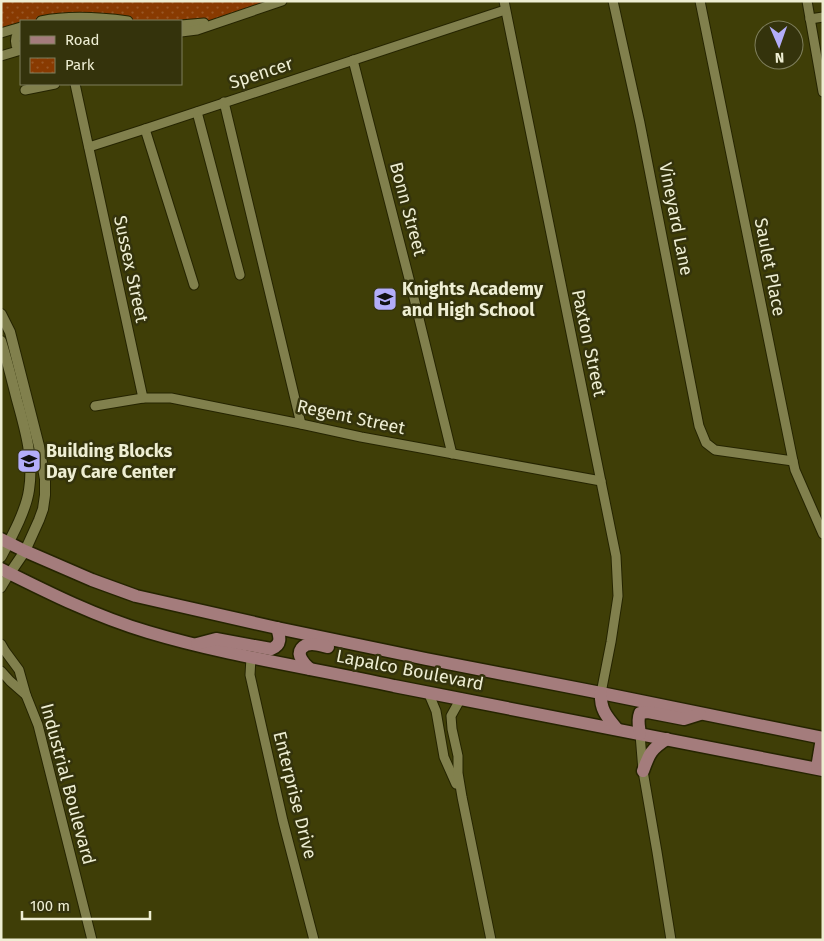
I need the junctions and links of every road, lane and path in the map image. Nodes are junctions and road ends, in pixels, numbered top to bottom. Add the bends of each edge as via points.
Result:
1 (282, 1) edge
2 (613, 1) edge
3 (700, 1) edge
4 (807, 1) edge
5 (504, 6) edge
6 (823, 17) edge
7 (810, 19) junction
8 (49, 20) edge
9 (119, 20) edge
10 (217, 22) junction
11 (182, 24) edge
12 (20, 27) edge
13 (20, 29) edge
14 (182, 32) edge
15 (1, 33) edge
16 (20, 48) edge
17 (20, 49) edge
18 (1, 56) edge
19 (353, 60) junction
20 (50, 85) edge
21 (75, 85) edge
22 (25, 90) dead end
23 (823, 92) edge
24 (224, 102) junction
25 (197, 112) junction
26 (145, 129) junction
27 (88, 147) junction
28 (240, 275) dead end
29 (194, 285) dead end
30 (1, 314) edge
31 (6, 333) edge
32 (1, 340) edge
33 (143, 398) junction
34 (95, 406) dead end
35 (301, 424) junction
36 (452, 454) junction
37 (793, 461) junction
38 (601, 481) junction
39 (823, 534) edge
40 (5, 541) edge
41 (25, 551) junction
42 (1, 557) edge
43 (6, 571) edge
44 (1, 588) edge
45 (277, 628) junction
46 (1, 644) edge
47 (195, 645) junction
48 (371, 648) junction
49 (251, 658) junction
50 (310, 669) junction
51 (1, 671) edge
52 (428, 692) junction
53 (601, 693) junction
54 (26, 695) junction
55 (461, 698) junction
56 (703, 713) junction
57 (616, 729) junction
58 (640, 734) junction
59 (822, 738) edge
60 (666, 739) junction
61 (820, 769) edge
62 (643, 771) junction
63 (462, 797) junction
64 (92, 940) edge
65 (314, 940) edge
66 (491, 940) edge
67 (670, 940) edge

1 - 10 street
2 - 37 street, Vineyard Lane via 699,426 706,443 715,450
3 - 37 street, Saulet Place
4 - 7 street
5 - 19 street, Spencer
5 - 38 street, Paxton Street
6 - 7 street
7 - 23 street
8 - 9 street
10 - 11 street
10 - 14 street
12 - 15 street
13 - 16 street via 14,41
17 - 18 street
19 - 24 street, Spencer
19 - 36 street, Bonn Street
20 - 22 street
21 - 27 street
24 - 25 street, Spencer
24 - 35 street
25 - 26 street, Spencer
25 - 28 street
26 - 27 street, Spencer
26 - 29 street
27 - 33 street, Sussex Street
30 - 31 street
31 - 41 street via 38,438 45,479 43,509
32 - 40 street via 27,439 30,469 26,502
33 - 34 street, Regent Street
33 - 35 street, Regent Street via 171,398
35 - 36 street, Regent Street
36 - 38 street, Regent Street
37 - 39 street, Saulet Place
38 - 53 street, Paxton Street via 616,556 618,596
40 - 41 main road, Lapalco Boulevard
40 - 42 street
41 - 43 street
41 - 45 main road, Lapalco Boulevard via 136,596
43 - 44 street
43 - 47 main road, Lapalco Boulevard via 108,618
45 - 47 main road via 279,644 276,648 216,639
45 - 48 main road, Lapalco Boulevard
46 - 54 street, Industrial Boulevard via 19,670
47 - 49 main road, Lapalco Boulevard
48 - 50 main road via 341,650 305,645 300,658
48 - 53 main road, Lapalco Boulevard
49 - 50 main road, Lapalco Boulevard
49 - 65 street, Enterprise Drive via 250,675
50 - 52 main road, Lapalco Boulevard
51 - 54 street, Industrial Boulevard
52 - 55 main road, Lapalco Boulevard
52 - 63 street via 436,711 444,757
53 - 56 main road, Lapalco Boulevard
53 - 57 main road via 601,704
54 - 64 street, Industrial Boulevard via 38,725
55 - 57 main road, Lapalco Boulevard
55 - 63 street via 451,716
56 - 58 main road via 684,719 644,712 639,717
56 - 59 main road, Lapalco Boulevard
57 - 58 main road, Lapalco Boulevard
58 - 60 main road, Lapalco Boulevard
58 - 62 street
59 - 61 main road
60 - 61 main road, Lapalco Boulevard
60 - 62 main road via 650,752
62 - 67 street
63 - 66 street

